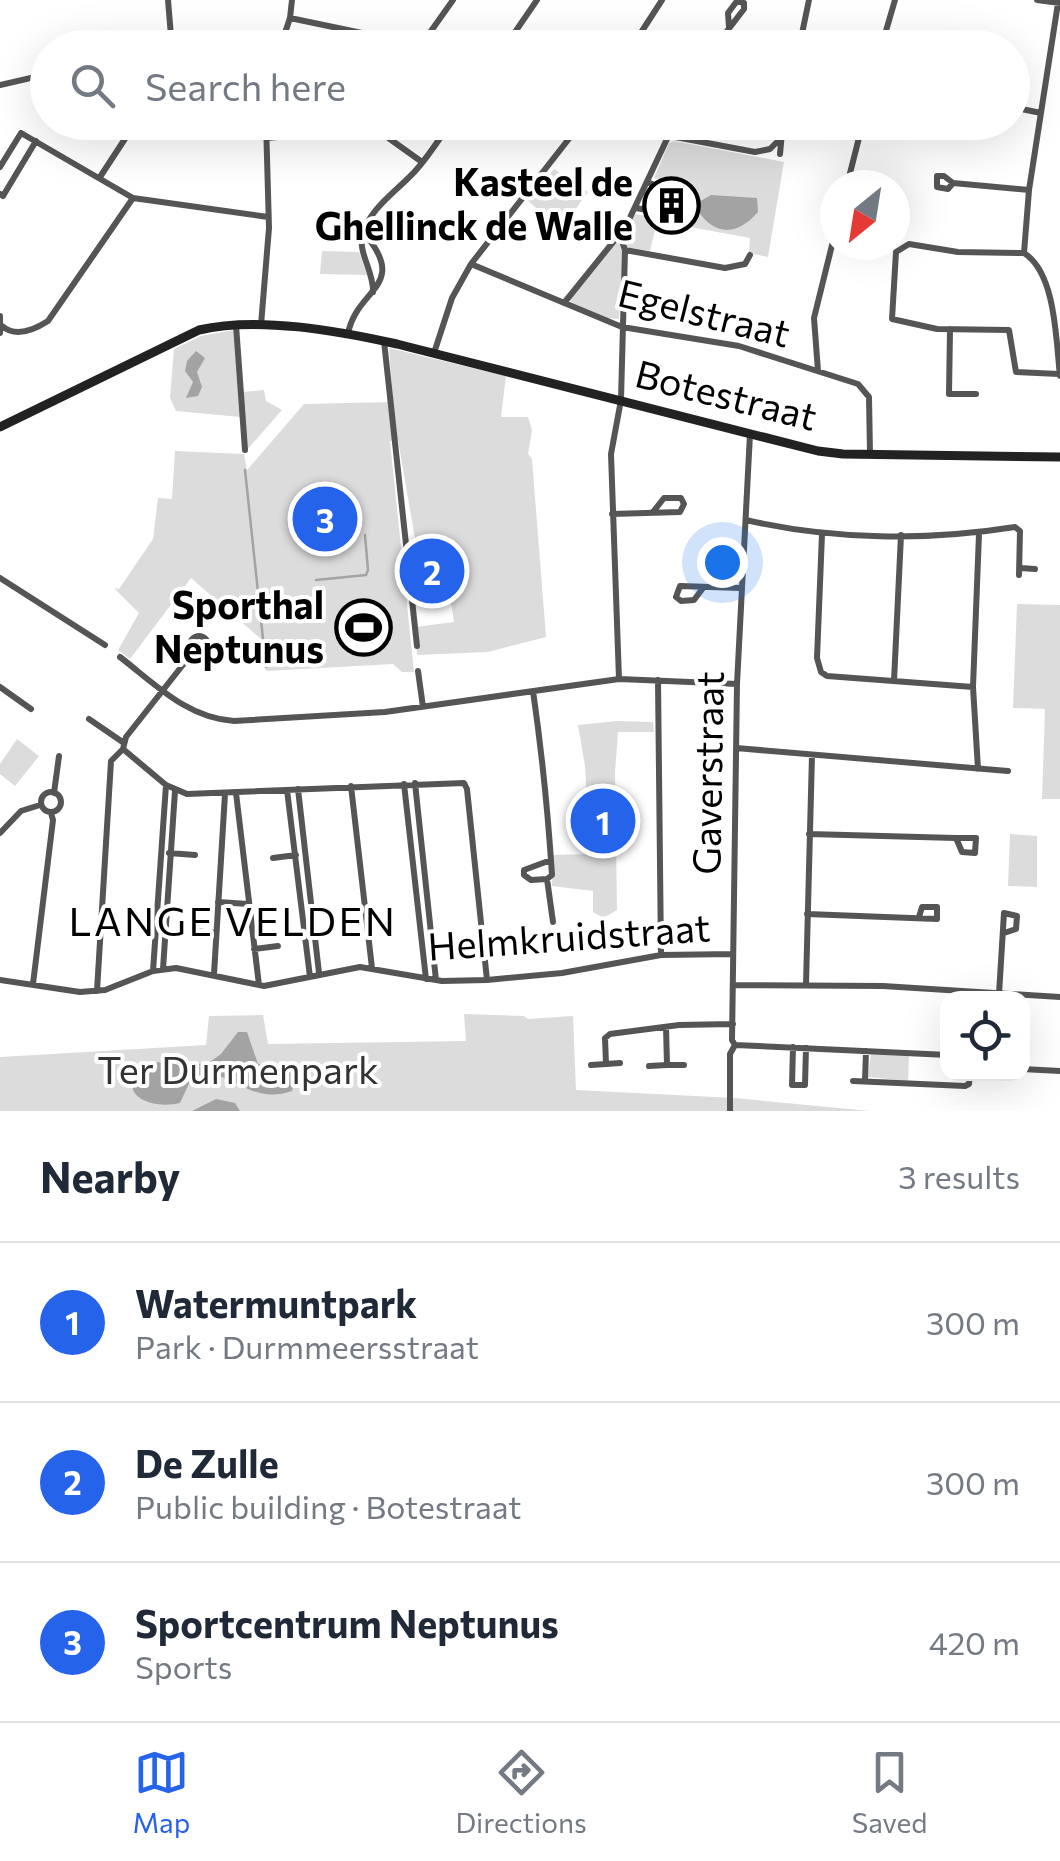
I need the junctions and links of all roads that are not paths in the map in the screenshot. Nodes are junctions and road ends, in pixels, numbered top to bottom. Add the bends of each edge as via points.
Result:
1 (168, 0) edge
2 (292, 0) edge
3 (453, 0) edge
4 (537, 0) edge
5 (662, 0) edge
6 (808, 0) edge
7 (895, 0) edge
8 (1037, 0) edge
9 (1059, 3) edge
10 (290, 18) junction
11 (170, 30) edge
12 (286, 30) edge
13 (351, 30) edge
14 (432, 30) edge
15 (516, 30) edge
16 (643, 30) edge
17 (802, 30) edge
18 (887, 30) edge
19 (30, 78) edge
20 (0, 85) edge
21 (1030, 111) edge
22 (1041, 113) junction
23 (30, 138) edge
24 (33, 140) edge
25 (124, 140) edge
26 (268, 140) edge
27 (391, 140) edge
28 (437, 140) edge
29 (568, 140) edge
30 (668, 140) edge
31 (692, 140) edge
32 (779, 140) edge
33 (780, 140) edge
34 (858, 140) edge
35 (36, 142) junction
36 (780, 154) dead end
37 (422, 162) junction
38 (0, 168) edge
39 (851, 170) edge
40 (100, 177) junction
41 (648, 182) junction
42 (953, 183) dead end
43 (1029, 190) junction
44 (0, 194) edge
45 (133, 198) junction
46 (636, 208) junction
47 (268, 217) junction
48 (364, 232) junction
49 (620, 235) junction
50 (625, 250) junction
51 (1024, 253) junction
52 (750, 256) dead end
53 (828, 260) edge
54 (471, 264) junction
55 (373, 292) junction
56 (563, 304) junction
57 (0, 316) edge
58 (236, 325) junction
59 (261, 325) junction
60 (622, 327) junction
61 (950, 329) junction
62 (1, 330) edge
63 (348, 335) junction
64 (384, 341) junction
65 (434, 353) junction
66 (818, 371) junction
67 (1060, 375) edge
68 (976, 394) dead end
69 (621, 400) junction
70 (0, 427) edge
71 (750, 434) junction
72 (245, 450) dead end
73 (870, 454) junction
74 (1060, 457) edge
75 (653, 512) dead end
76 (612, 514) junction
77 (746, 520) junction
78 (822, 534) junction
79 (979, 534) junction
80 (900, 535) junction
81 (1035, 568) dead end
82 (0, 578) edge
83 (703, 588) dead end
84 (741, 588) junction
85 (105, 646) dead end
86 (417, 646) dead end
87 (193, 652) dead end
88 (120, 657) dead end
89 (418, 671) dead end
90 (620, 679) junction
91 (658, 680) junction
92 (894, 681) junction
93 (737, 684) junction
94 (0, 687) edge
95 (973, 687) junction
96 (163, 691) junction
97 (533, 691) junction
98 (31, 708) dead end
99 (423, 708) junction
100 (89, 719) dead end
101 (123, 746) junction
102 (736, 748) junction
103 (812, 755) junction
104 (59, 756) dead end
105 (978, 769) junction
106 (1008, 771) dead end
107 (415, 783) junction
108 (404, 784) junction
109 (166, 785) junction
110 (351, 786) junction
111 (298, 789) junction
112 (287, 790) junction
113 (175, 791) junction
114 (54, 793) junction
115 (236, 793) junction
116 (225, 794) junction
117 (40, 805) junction
118 (51, 813) junction
119 (0, 833) edge
120 (809, 834) junction
121 (956, 838) dead end
122 (170, 854) junction
123 (195, 855) dead end
124 (296, 856) junction
125 (273, 858) dead end
126 (551, 860) junction
127 (547, 879) junction
128 (157, 889) junction
129 (166, 898) junction
130 (218, 902) junction
131 (248, 904) junction
132 (807, 914) junction
133 (919, 917) dead end
134 (553, 922) dead end
135 (192, 931) dead end
136 (216, 933) junction
137 (1004, 934) dead end
138 (278, 946) dead end
139 (254, 949) junction
140 (733, 954) junction
141 (662, 955) junction
142 (372, 968) junction
143 (163, 969) junction
144 (153, 970) junction
145 (318, 973) junction
146 (214, 974) junction
147 (310, 976) junction
148 (426, 978) junction
149 (0, 980) edge
150 (436, 980) junction
151 (486, 980) junction
152 (34, 984) junction
153 (806, 984) junction
154 (258, 985) junction
155 (734, 985) junction
156 (97, 991) junction
157 (941, 991) edge
158 (999, 991) edge
159 (1030, 996) edge
160 (1060, 998) edge
161 (732, 1024) junction
162 (666, 1028) junction
163 (735, 1044) junction
164 (793, 1047) junction
165 (806, 1048) junction
166 (866, 1051) junction
167 (940, 1054) edge
168 (620, 1063) dead end
169 (606, 1064) junction
170 (591, 1065) dead end
171 (666, 1065) junction
172 (684, 1065) dead end
173 (649, 1066) dead end
174 (1030, 1070) edge
175 (1060, 1072) edge
176 (854, 1081) dead end
177 (970, 1081) edge
178 (865, 1082) junction
179 (730, 1111) edge

1 - 11 street
2 - 10 street
3 - 14 street
4 - 15 street
5 - 16 street
6 - 17 street
7 - 18 street
8 - 9 street
9 - 22 street
10 - 12 street
10 - 13 street
19 - 20 street
21 - 22 street
22 - 43 street
23 - 38 street via 21,132
24 - 35 street
25 - 40 street
26 - 47 street
27 - 37 street
28 - 37 street
29 - 54 street
30 - 41 street
31 - 32 street via 756,152
33 - 36 street
34 - 39 street
35 - 40 street
35 - 44 street
37 - 48 street
40 - 45 street
41 - 46 street
41 - 46 street via 663,190 658,212
42 - 43 street
43 - 51 street
45 - 47 street
45 - 62 street via 48,320 16,333
46 - 49 street
47 - 59 street
48 - 55 street
48 - 55 street via 384,262
49 - 50 street
49 - 56 street
50 - 52 street via 725,268 745,264
50 - 60 street
51 - 61 street via 909,244 898,249 892,319
51 - 67 street via 1042,270 1048,289
53 - 66 street via 814,318
54 - 56 street, Egelstraat
54 - 65 street
55 - 63 street
56 - 60 street, Egelstraat
57 - 62 street
58 - 59 street, Botestraat
58 - 70 street, Botestraat via 200,330
58 - 72 street
59 - 63 street, Botestraat
60 - 66 street, Egelstraat via 714,340
60 - 69 street
61 - 67 street via 1009,330 1016,372
61 - 68 street via 946,394
63 - 64 street, Botestraat
64 - 65 street, Botestraat
64 - 86 street
65 - 69 street, Botestraat
66 - 73 street, Egelstraat via 865,389
69 - 71 street, Botestraat
69 - 76 street via 611,454
71 - 73 street, Botestraat via 818,451
71 - 77 street, Gaverstraat
73 - 74 street, Botestraat
75 - 76 street
76 - 90 street
77 - 78 street
77 - 84 street, Gaverstraat
78 - 80 street
78 - 92 street via 818,667 827,676
79 - 80 street
79 - 81 street via 1018,528 1020,571
79 - 95 street
80 - 92 street
82 - 85 street
83 - 84 street
84 - 93 street, Gaverstraat
87 - 96 street
88 - 96 street
89 - 99 street
90 - 91 street
90 - 97 street
91 - 93 street
91 - 141 street
92 - 95 street
93 - 102 street, Gaverstraat
94 - 98 street
95 - 105 street
96 - 99 street via 214,720
96 - 101 street
97 - 99 street
97 - 126 street
100 - 101 street
101 - 109 street
101 - 156 street via 111,761
102 - 103 street
102 - 140 street, Gaverstraat
103 - 105 street
103 - 120 street
104 - 114 street
105 - 106 street
107 - 108 street
107 - 150 street
107 - 151 street via 466,786
108 - 110 street
108 - 148 street
109 - 113 street
109 - 128 street
110 - 111 street
110 - 142 street
111 - 112 street
111 - 145 street
112 - 115 street
112 - 124 street
113 - 116 street
113 - 122 street
114 - 117 street
114 - 118 street via 61,804
115 - 116 street
115 - 131 street
116 - 130 street
117 - 118 street
117 - 119 street via 23,809
118 - 152 street
120 - 121 street
120 - 132 street
122 - 123 street
122 - 129 street
124 - 125 street
124 - 147 street
126 - 127 street
126 - 127 street via 524,870 531,880
127 - 134 street
128 - 129 street
128 - 144 street
129 - 143 street
130 - 131 street
130 - 136 street
131 - 139 street
132 - 133 street
132 - 153 street
135 - 136 street
136 - 146 street
137 - 158 street
138 - 139 street
139 - 154 street
140 - 141 street, Helmkruidstraat
140 - 155 street, Gaverstraat
141 - 151 street, Helmkruidstraat
142 - 145 street, Helmkruidstraat
142 - 148 street, Helmkruidstraat
143 - 144 street, Helmkruidstraat
143 - 146 street, Helmkruidstraat
144 - 156 street, Helmkruidstraat
145 - 147 street, Helmkruidstraat
146 - 154 street, Helmkruidstraat
147 - 154 street, Helmkruidstraat
148 - 150 street, Helmkruidstraat
149 - 152 street, Helmkruidstraat
150 - 151 street, Helmkruidstraat
152 - 156 street, Helmkruidstraat
153 - 155 street
153 - 157 street
155 - 161 street, Gaverstraat
159 - 160 street
161 - 162 street
161 - 163 street, Gaverstraat
162 - 169 street via 610,1034
162 - 171 street
163 - 164 street
163 - 179 street, Gaverstraat
164 - 165 street
164 - 165 street via 792,1085 799,1087 805,1085
165 - 166 street
166 - 167 street
166 - 178 street
168 - 169 street
169 - 170 street
171 - 172 street
171 - 173 street
174 - 175 street
176 - 178 street
177 - 178 street

